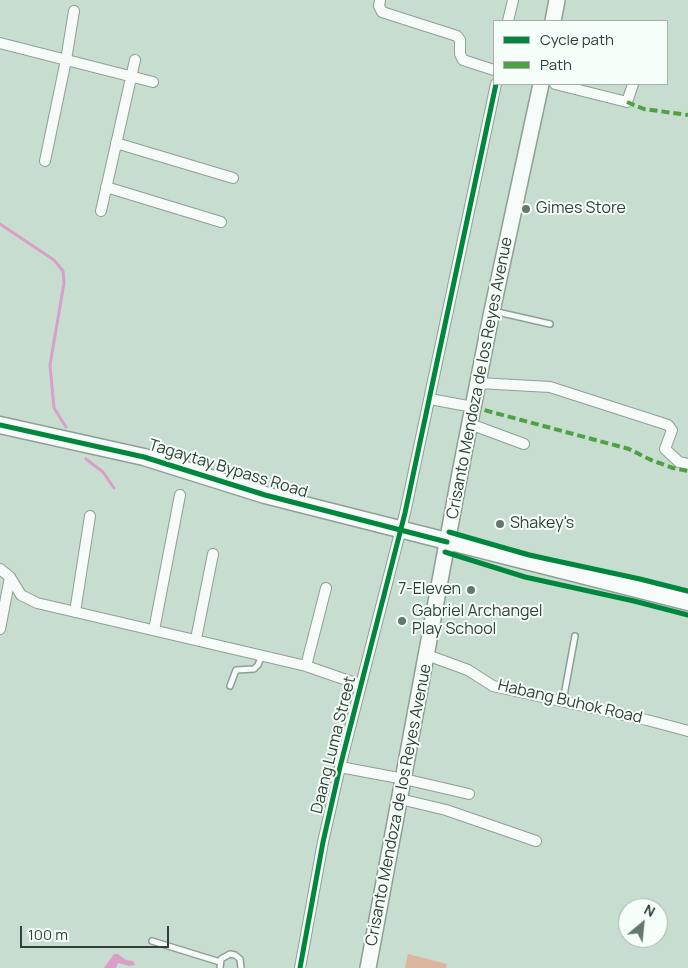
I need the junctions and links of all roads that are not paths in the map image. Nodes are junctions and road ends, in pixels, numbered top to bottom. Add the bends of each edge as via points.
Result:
1 (380, 0) edge
2 (513, 0) edge
3 (557, 0) edge
4 (74, 12) dead end
5 (508, 20) edge
6 (553, 20) edge
7 (0, 43) edge
8 (66, 60) junction
9 (135, 60) dead end
10 (493, 70) edge
11 (130, 77) junction
12 (153, 82) dead end
13 (496, 85) edge
14 (541, 85) edge
15 (559, 85) edge
16 (633, 85) edge
17 (116, 143) junction
18 (44, 161) dead end
19 (233, 178) dead end
20 (106, 187) junction
21 (101, 211) dead end
22 (221, 222) dead end
23 (492, 311) junction
24 (550, 324) dead end
25 (478, 383) junction
26 (430, 399) junction
27 (473, 407) junction
28 (470, 424) junction
29 (0, 425) edge
30 (524, 444) dead end
31 (688, 464) edge
32 (180, 495) dead end
33 (90, 516) dead end
34 (401, 530) junction
35 (447, 542) junction
36 (213, 554) dead end
37 (0, 569) edge
38 (10, 577) junction
39 (326, 588) dead end
40 (688, 602) edge
41 (75, 612) junction
42 (0, 629) edge
43 (154, 630) junction
44 (575, 636) dead end
45 (196, 639) junction
46 (262, 655) junction
47 (427, 655) junction
48 (306, 666) junction
49 (361, 685) junction
50 (230, 686) dead end
51 (563, 702) junction
52 (688, 731) edge
53 (340, 767) junction
54 (404, 779) junction
55 (469, 794) dead end
56 (400, 799) junction
57 (536, 841) dead end
58 (152, 941) dead end
59 (220, 965) edge
60 (241, 968) edge
61 (300, 968) edge
62 (368, 968) edge

1 - 10 street via 382,12 457,36 463,60
2 - 5 street
3 - 6 main road
4 - 8 street
7 - 8 street
8 - 11 street
8 - 18 street
9 - 11 street
11 - 12 street
11 - 17 street
13 - 26 street, Daang Luma Street
14 - 23 main road, Crisanto Mendoza de los Reyes Avenue
15 - 16 street via 627,102
17 - 19 street
17 - 20 street
20 - 21 street
20 - 22 street
23 - 24 lane
23 - 25 main road, Crisanto Mendoza de los Reyes Avenue
25 - 27 main road, Crisanto Mendoza de los Reyes Avenue
25 - 31 street via 550,387 668,425 672,430 665,449 679,462
26 - 27 street
26 - 34 street, Daang Luma Street
27 - 28 main road, Crisanto Mendoza de los Reyes Avenue
28 - 30 street
28 - 35 main road, Crisanto Mendoza de los Reyes Avenue
29 - 34 main road, Tagaytay Bypass Road via 137,455 265,496
32 - 43 street
33 - 41 street
34 - 35 main road, Tagaytay Bypass Road
34 - 49 street, Daang Luma Street
35 - 40 main road, Tagaytay Bypass Road
35 - 47 main road, Crisanto Mendoza de los Reyes Avenue
36 - 45 street
37 - 38 street
38 - 41 street via 26,599
38 - 42 street
39 - 48 street
41 - 43 street
43 - 45 street
44 - 51 lane
45 - 46 street
46 - 48 street
46 - 50 lane via 254,669 236,670
47 - 51 street, Habang Buhok Road via 468,670 493,686
47 - 54 main road, Crisanto Mendoza de los Reyes Avenue
48 - 49 street
49 - 53 street, Daang Luma Street
51 - 52 street, Habang Buhok Road
53 - 54 street
53 - 61 street, Daang Luma Street via 322,842
54 - 55 street
54 - 56 main road, Crisanto Mendoza de los Reyes Avenue
56 - 57 street via 446,810
56 - 62 main road, Crisanto Mendoza de los Reyes Avenue
58 - 59 lane
59 - 60 lane via 223,956 233,954 240,959

